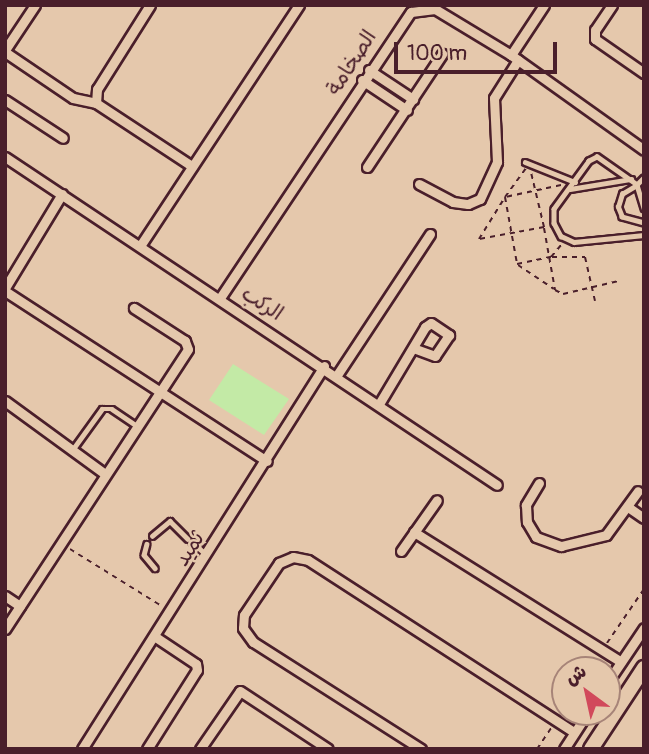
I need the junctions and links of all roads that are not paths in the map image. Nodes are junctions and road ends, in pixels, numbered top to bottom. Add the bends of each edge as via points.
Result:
1 (35, 5) edge
2 (150, 5) edge
3 (299, 5) edge
4 (544, 5) edge
5 (612, 5) edge
6 (5, 51) edge
7 (442, 54) dead end
8 (514, 58) junction
9 (369, 70) junction
10 (644, 73) edge
11 (362, 80) junction
12 (413, 99) junction
13 (5, 100) edge
14 (96, 103) junction
15 (407, 110) junction
16 (63, 138) dead end
17 (644, 150) edge
18 (5, 156) edge
19 (527, 163) road end
20 (192, 166) junction
21 (367, 167) dead end
22 (631, 178) junction
23 (644, 178) edge
24 (575, 182) junction
25 (419, 184) dead end
26 (637, 185) junction
27 (570, 190) junction
28 (62, 194) junction
29 (644, 208) edge
30 (644, 223) edge
31 (430, 234) dead end
32 (644, 235) edge
33 (140, 246) junction
34 (5, 289) edge
35 (220, 298) junction
36 (134, 307) dead end
37 (413, 348) dead end
38 (324, 366) junction
39 (337, 375) junction
40 (161, 393) junction
41 (5, 401) edge
42 (379, 404) junction
43 (137, 425) junction
44 (71, 451) junction
45 (267, 460) junction
46 (104, 474) junction
47 (539, 483) dead end
48 (497, 485) dead end
49 (638, 491) dead end
50 (437, 500) dead end
51 (628, 508) junction
52 (644, 518) edge
53 (414, 532) junction
54 (152, 536) dead end
55 (146, 544) dead end
56 (401, 551) dead end
57 (207, 555) junction
58 (155, 568) dead end
59 (5, 596) edge
60 (20, 606) junction
61 (644, 628) edge
62 (5, 629) edge
63 (154, 636) junction
64 (609, 656) edge
65 (621, 662) edge
66 (644, 668) edge
67 (578, 726) edge
68 (574, 732) junction
69 (82, 749) edge
70 (147, 749) edge
71 (200, 749) edge
72 (328, 749) edge
73 (421, 749) edge
74 (564, 749) edge
75 (591, 749) edge

1 - 6 street
2 - 14 street via 97,89
3 - 20 street
4 - 8 street
5 - 10 street via 595,30 595,39
6 - 14 street via 73,98
7 - 12 street
8 - 9 street, الصخامة via 426,8 403,17
8 - 17 street, الصخامة
8 - 25 street via 494,98 497,162 480,199 468,204 453,202
9 - 11 street, الصخامة
9 - 12 street
11 - 15 street
11 - 35 street, الصخامة
12 - 15 street
13 - 16 street
14 - 20 street
15 - 21 street
18 - 28 street, الركب
19 - 24 lane
20 - 33 street
22 - 24 lane via 597,157
22 - 26 lane
22 - 27 lane
23 - 26 lane
24 - 27 lane
26 - 29 lane
26 - 30 lane via 622,194 618,207 622,217
27 - 32 lane via 554,209 554,223 566,239 589,243
28 - 33 street, الركب
28 - 34 street
31 - 39 street
33 - 35 street, الركب
34 - 40 street
35 - 38 street, الركب
36 - 40 street via 188,345
37 - 42 street
38 - 39 street, الركب
38 - 45 street, ثميد
39 - 42 street, الركب
40 - 43 street
40 - 45 street
41 - 44 street
42 - 48 street, الركب
43 - 44 lane via 112,409 102,409
43 - 46 street
44 - 46 street
45 - 57 street, ثميد
46 - 60 street
47 - 51 street via 526,505 527,522 536,537 552,545 601,538
49 - 51 street
50 - 53 street
51 - 52 street
53 - 56 street
53 - 64 street
54 - 57 lane via 170,521
55 - 58 lane via 144,555
57 - 63 street, ثميد
59 - 60 street
60 - 62 street
61 - 65 street
63 - 69 street, ثميد
63 - 70 street via 196,664 197,670
66 - 75 main road
67 - 68 street
68 - 73 street via 308,560 293,557 279,563 244,615 243,628 253,642
68 - 74 street
71 - 72 street via 240,691

